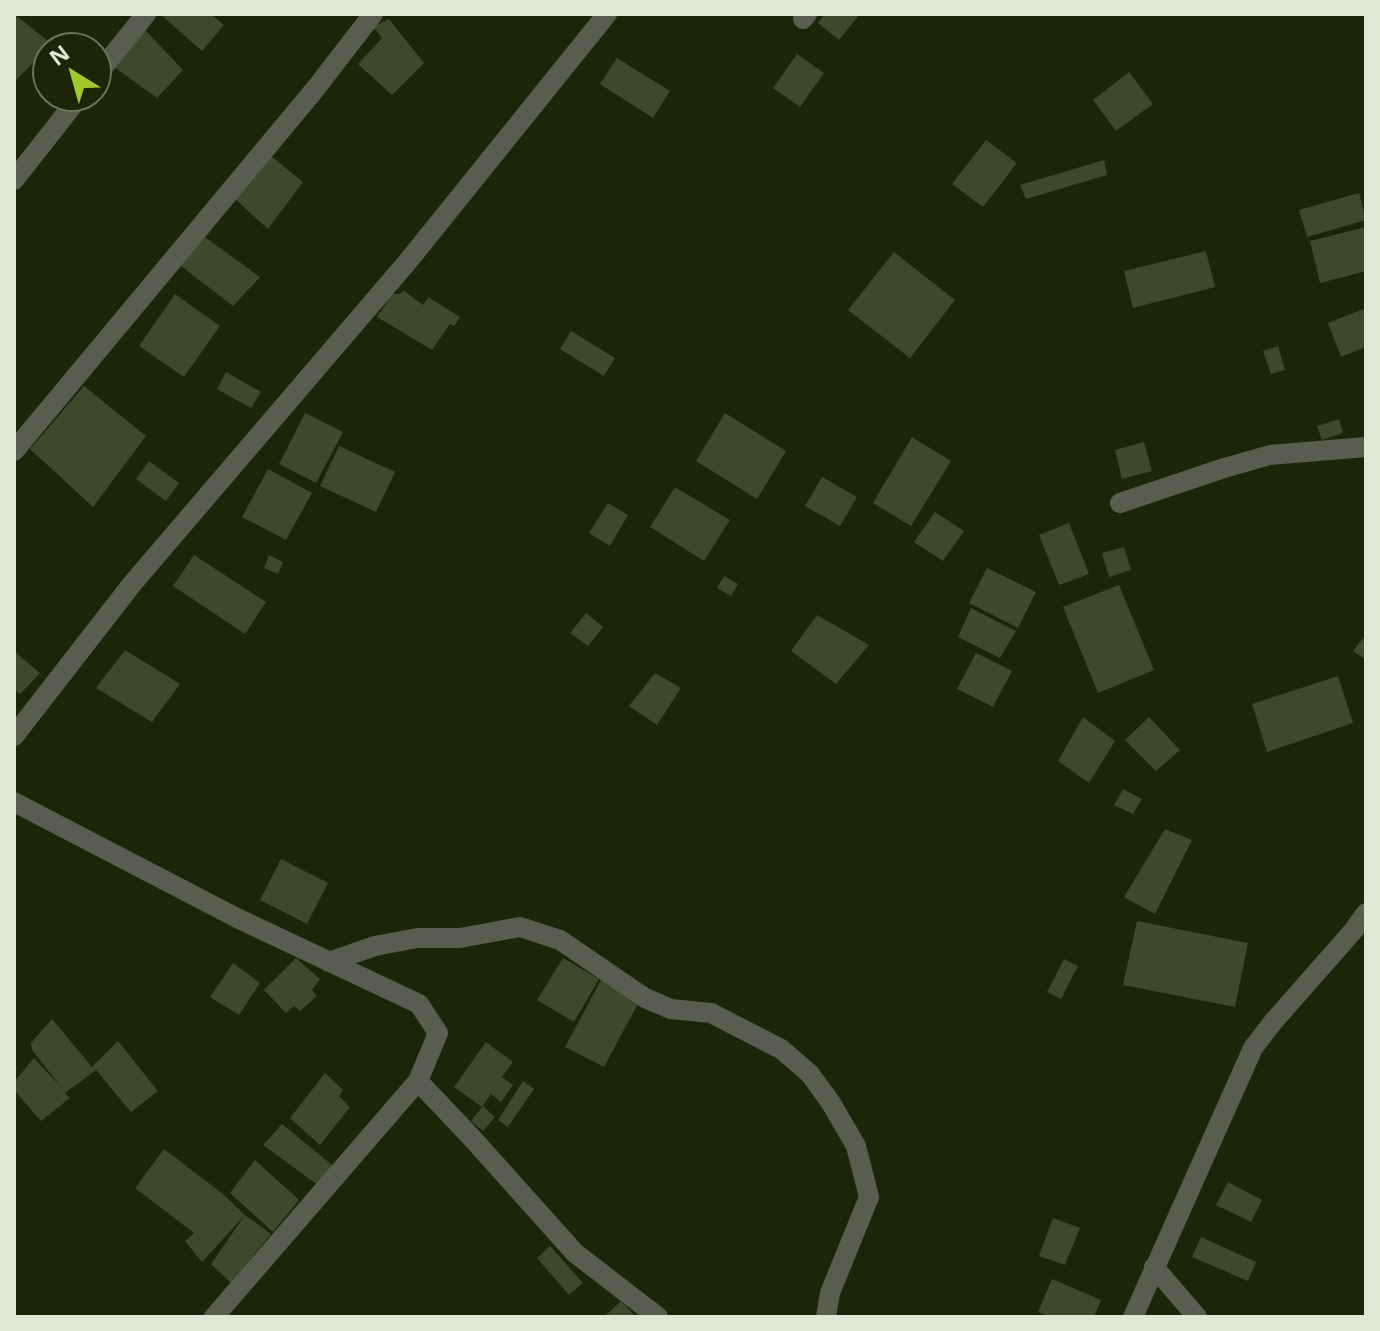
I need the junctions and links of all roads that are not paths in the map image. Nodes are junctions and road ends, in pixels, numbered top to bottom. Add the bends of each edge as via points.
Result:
1 (146, 14) edge
2 (373, 14) edge
3 (607, 14) edge
4 (112, 56) edge
5 (67, 112) edge
6 (14, 180) edge
7 (1366, 447) edge
8 (14, 451) edge
9 (1120, 503) dead end
10 (14, 736) edge
11 (14, 802) edge
12 (1366, 913) edge
13 (329, 962) junction
14 (418, 1081) junction
15 (1154, 1267) junction
16 (214, 1317) edge
17 (658, 1317) edge
18 (826, 1317) edge
19 (1133, 1317) edge
20 (1197, 1317) edge

1 - 4 street
2 - 8 street
3 - 10 street via 409,260 132,584
5 - 6 street
7 - 9 street via 1270,455
11 - 13 street
12 - 15 street via 1253,1048
13 - 14 street via 419,1004 438,1033
13 - 18 street via 417,938 460,938 520,927 560,940 645,998 671,1009 711,1013 781,1049 810,1074 831,1103 856,1146 869,1197 830,1293
14 - 16 street
14 - 17 street via 575,1253
15 - 19 street
15 - 20 street

